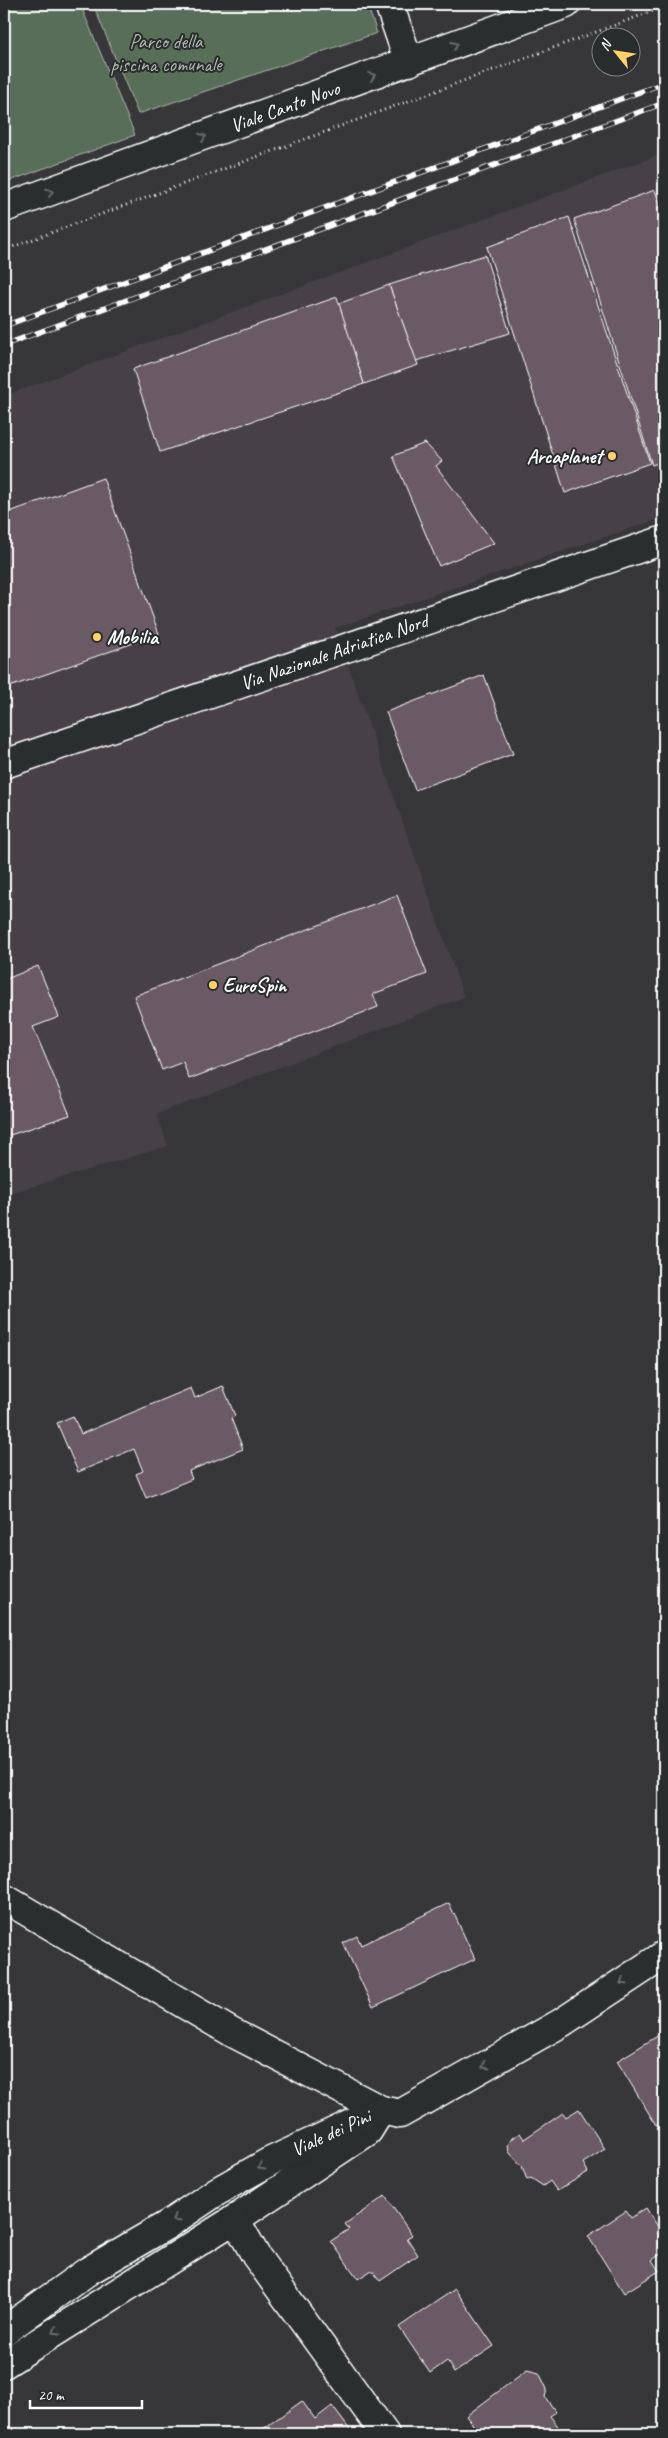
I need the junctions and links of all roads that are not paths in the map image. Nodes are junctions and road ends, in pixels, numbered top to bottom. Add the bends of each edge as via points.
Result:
1 (389, 4) edge
2 (566, 4) edge
3 (409, 62) junction
4 (4, 208) edge
5 (664, 540) edge
6 (4, 764) edge
7 (4, 1898) edge
8 (664, 1955) edge
9 (381, 2110) junction
10 (235, 2219) junction
11 (4, 2331) edge
12 (4, 2364) edge
13 (385, 2434) edge

1 - 3 street
3 -> 2 street, Viale Canto Novo
4 -> 3 street, Viale Canto Novo
5 - 6 street, Via Nazionale Adriatica Nord
7 - 9 street via 233,2033
8 -> 9 street, Viale dei Pini via 561,2022 400,2114
9 - 10 street via 368,2132
9 -> 11 street, Viale dei Pini via 269,2162 88,2271
10 -> 12 street
10 - 13 street via 256,2256

